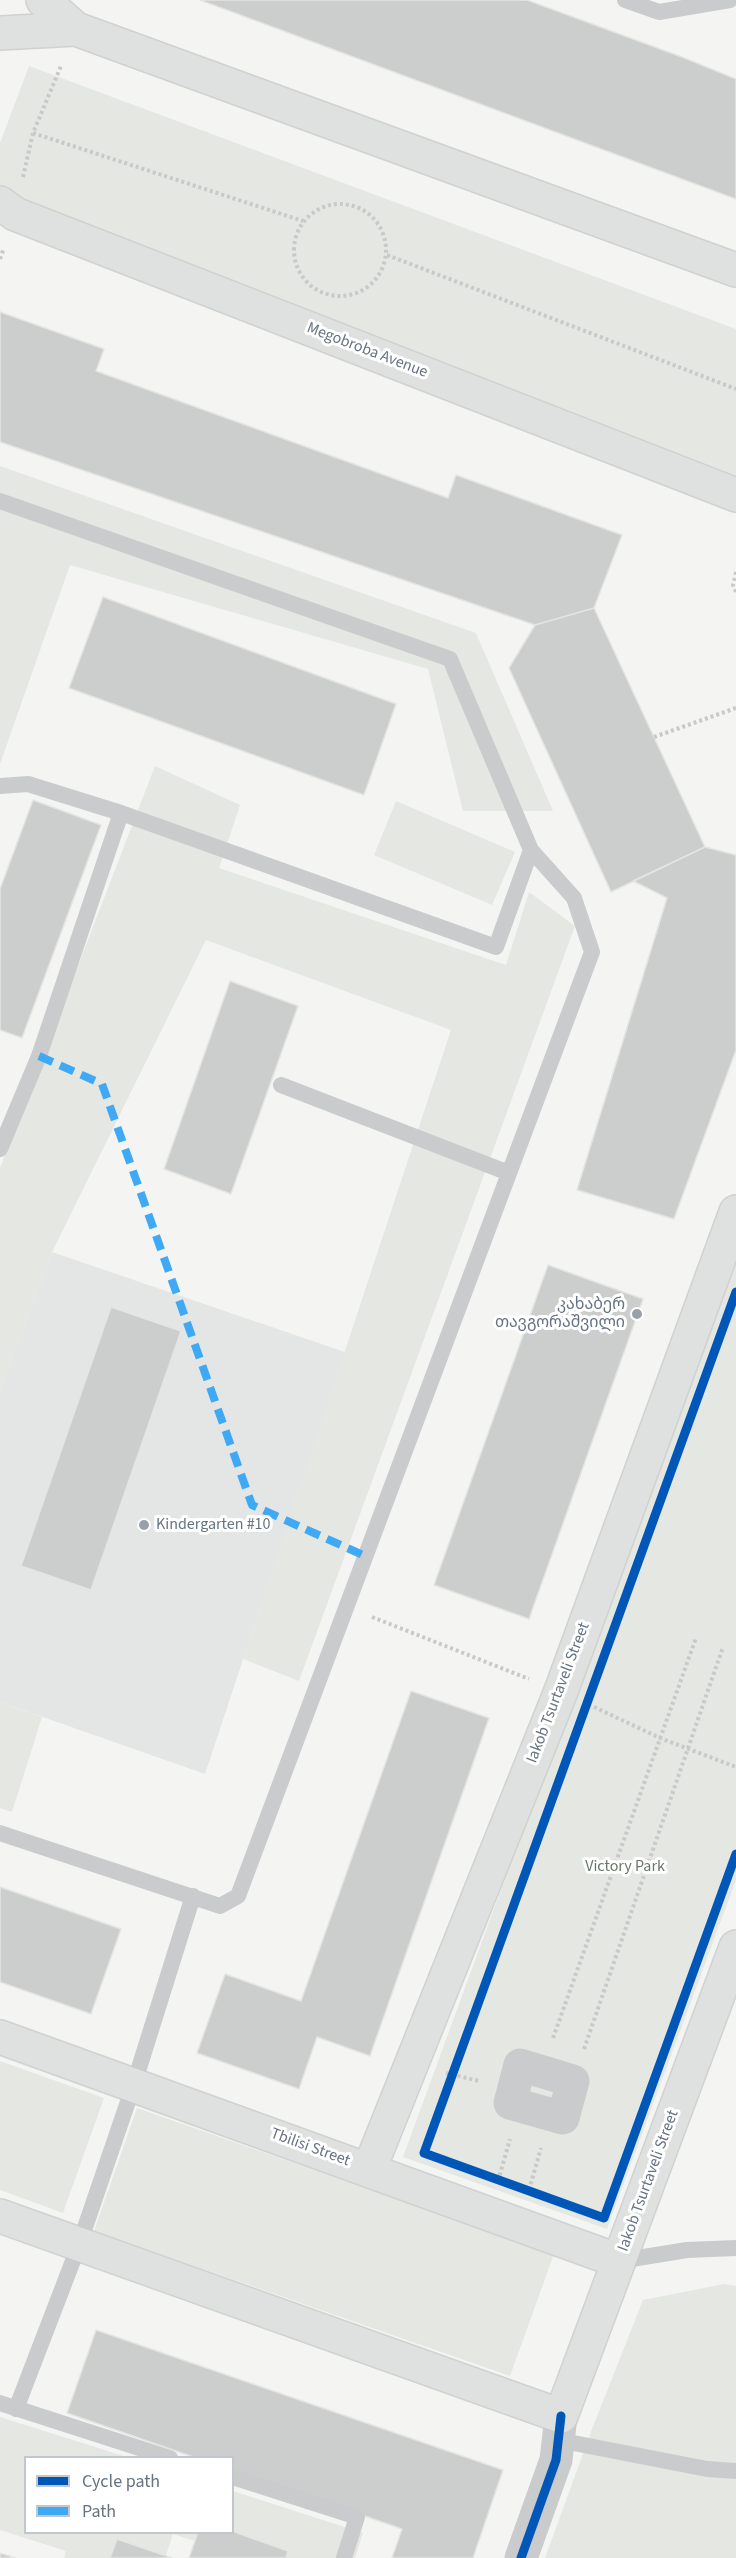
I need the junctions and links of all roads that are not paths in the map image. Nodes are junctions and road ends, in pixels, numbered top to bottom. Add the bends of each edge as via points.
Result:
1 (44, 0) edge
2 (625, 0) edge
3 (730, 0) edge
4 (76, 29) junction
5 (0, 33) edge
6 (5, 211) edge
7 (736, 270) edge
8 (736, 495) edge
9 (1, 504) edge
10 (0, 786) edge
11 (121, 813) junction
12 (531, 850) junction
13 (281, 1085) dead end
14 (0, 1149) edge
15 (509, 1173) junction
16 (736, 1212) edge
17 (0, 1833) edge
18 (192, 1896) junction
19 (736, 1947) edge
20 (0, 2037) edge
21 (134, 2084) junction
22 (529, 2104) joint
23 (369, 2170) junction
24 (0, 2216) edge
25 (79, 2245) junction
26 (736, 2248) edge
27 (619, 2261) junction
28 (8, 2406) edge
29 (560, 2428) junction
30 (167, 2456) edge
31 (736, 2471) edge
32 (234, 2478) edge
33 (344, 2558) edge
34 (521, 2558) edge

1 - 4 main road
2 - 3 lane via 659,12
4 - 5 main road
4 - 7 main road
6 - 8 main road, Megobroba Avenue
9 - 12 lane via 450,659
10 - 11 lane via 28,784
11 - 12 lane via 496,946
11 - 14 lane via 39,1056
12 - 15 lane via 574,898 592,951
13 - 15 lane
15 - 18 lane via 238,1896 220,1906
16 - 23 main road, Iakob Tsurtaveli Street via 561,1691
17 - 18 lane
18 - 21 lane
19 - 27 main road, Iakob Tsurtaveli Street
20 - 21 main road, Tbilisi Street
21 - 23 main road, Tbilisi Street
21 - 25 lane
22 - 22 street via 520,2066 573,2081 562,2118
23 - 27 main road, Tbilisi Street
24 - 25 main road
25 - 28 lane
25 - 29 main road
26 - 27 lane via 687,2250
27 - 29 main road, Iakob Tsurtaveli Street
28 - 30 lane
29 - 31 lane via 706,2469
29 - 34 street via 556,2460
32 - 33 lane via 357,2517

